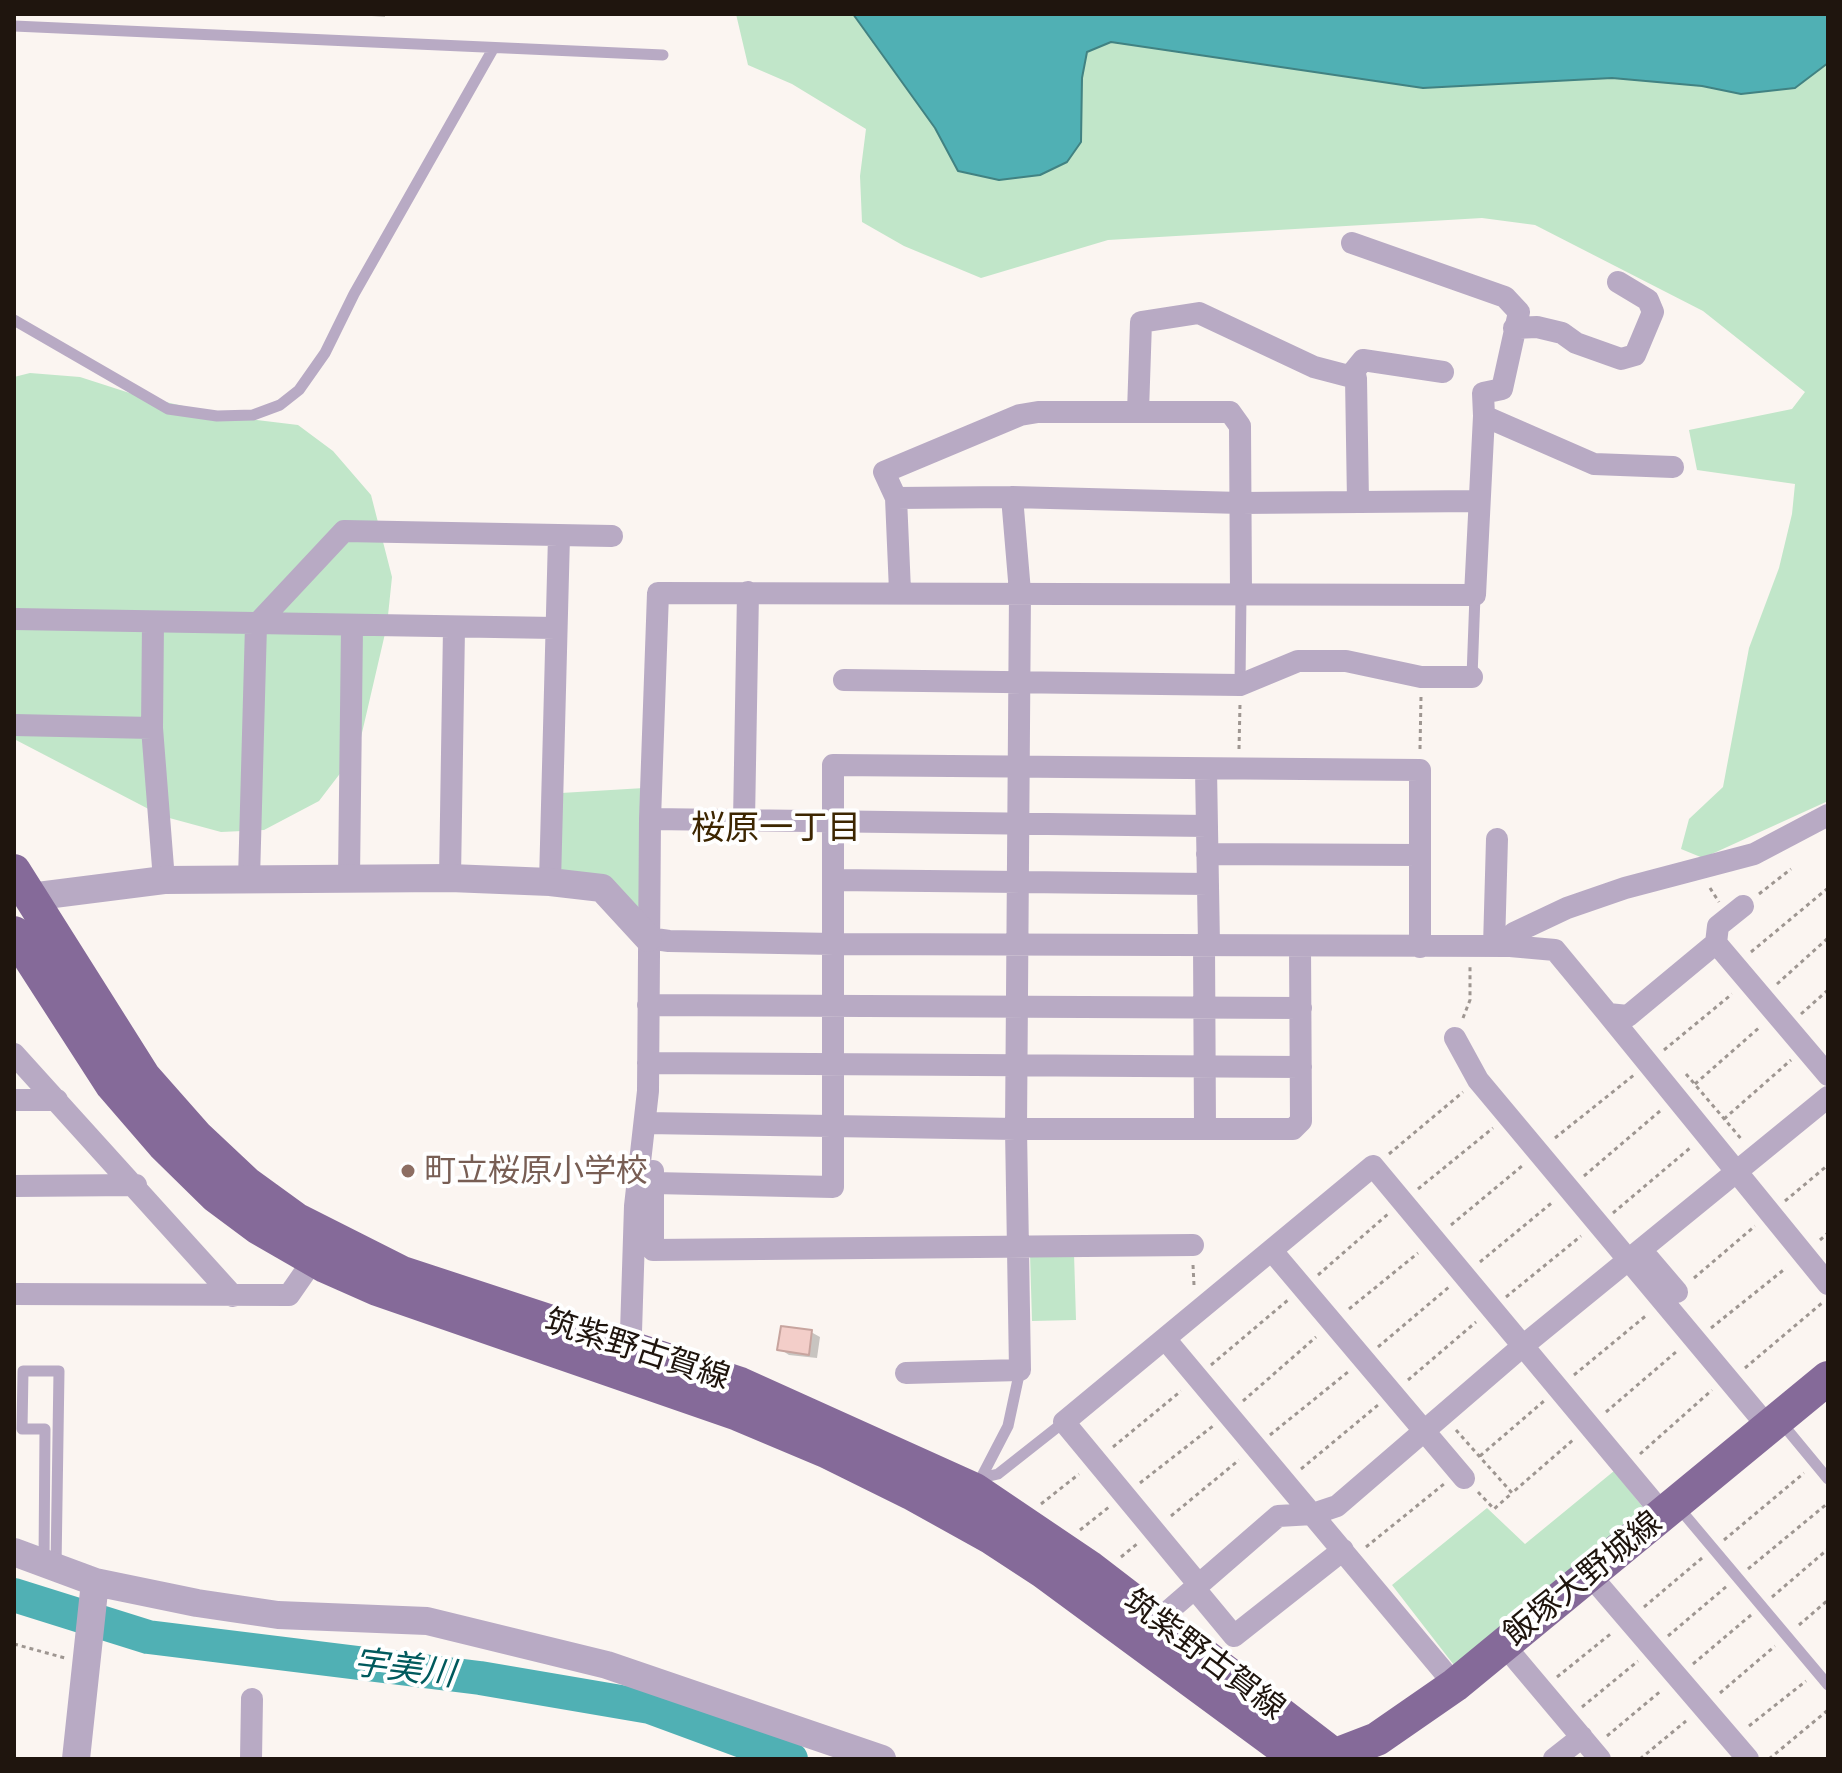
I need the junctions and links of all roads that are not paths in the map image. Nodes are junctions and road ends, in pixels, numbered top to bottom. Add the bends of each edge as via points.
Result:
1 (14, 26) edge
2 (493, 49) junction
3 (663, 55) dead end
4 (1352, 243) dead end
5 (1618, 282) dead end
6 (14, 320) edge
7 (1514, 328) junction
8 (1443, 372) dead end
9 (1350, 376) junction
10 (1138, 412) junction
11 (1484, 416) junction
12 (1673, 467) dead end
13 (1012, 497) junction
14 (896, 498) junction
15 (1478, 501) junction
16 (1358, 502) junction
17 (1241, 503) junction
18 (559, 536) junction
19 (612, 536) dead end
20 (900, 591) junction
21 (748, 592) junction
22 (1020, 592) junction
23 (1241, 592) junction
24 (1475, 595) junction
25 (14, 619) edge
26 (153, 623) junction
27 (256, 625) junction
28 (352, 627) junction
29 (454, 628) junction
30 (555, 628) junction
31 (1472, 677) joint
32 (844, 680) dead end
33 (1019, 681) junction
34 (1240, 685) junction
35 (14, 725) edge
36 (152, 728) junction
37 (1017, 766) junction
38 (1206, 769) junction
39 (1828, 815) edge
40 (650, 819) junction
41 (744, 821) junction
42 (834, 822) junction
43 (1017, 825) junction
44 (1207, 826) junction
45 (1497, 839) dead end
46 (1207, 854) junction
47 (1420, 855) junction
48 (349, 878) junction
49 (450, 878) junction
50 (249, 879) junction
51 (164, 880) junction
52 (834, 880) junction
53 (550, 882) junction
54 (1017, 882) junction
55 (1208, 884) junction
56 (19, 889) edge
57 (1736, 912) road end
58 (14, 933) edge
59 (648, 938) junction
60 (1716, 943) junction
61 (834, 944) junction
62 (1017, 945) junction
63 (1206, 945) junction
64 (1300, 946) junction
65 (1502, 946) junction
66 (1420, 947) junction
67 (648, 1005) junction
68 (834, 1006) junction
69 (1017, 1008) junction
70 (1203, 1008) junction
71 (1301, 1008) junction
72 (1608, 1014) junction
73 (1455, 1038) road end
74 (14, 1054) edge
75 (648, 1063) junction
76 (834, 1064) junction
77 (1016, 1065) junction
78 (1203, 1066) junction
79 (1301, 1067) junction
80 (1828, 1075) edge
81 (1828, 1097) edge
82 (14, 1100) edge
83 (57, 1100) junction
84 (646, 1123) junction
85 (834, 1126) junction
86 (1016, 1129) junction
87 (1205, 1129) junction
88 (642, 1149) junction
89 (1736, 1173) junction
90 (654, 1183) junction
91 (136, 1185) junction
92 (14, 1186) edge
93 (1193, 1245) road end
94 (1017, 1246) junction
95 (1272, 1251) junction
96 (1636, 1256) junction
97 (314, 1259) junction
98 (1828, 1284) edge
99 (14, 1294) edge
100 (233, 1296) junction
101 (1166, 1340) junction
102 (1524, 1345) junction
103 (626, 1348) junction
104 (1020, 1370) junction
105 (906, 1373) dead end
106 (1828, 1378) edge
107 (1064, 1422) junction
108 (1774, 1424) junction
109 (1424, 1432) junction
110 (1461, 1475) road end
111 (1828, 1479) edge
112 (978, 1484) junction
113 (1669, 1509) junction
114 (1313, 1514) junction
115 (14, 1552) edge
116 (1347, 1555) junction
117 (50, 1566) junction
118 (1590, 1575) junction
119 (1197, 1587) junction
120 (93, 1589) junction
121 (1158, 1620) junction
122 (1504, 1645) junction
123 (1455, 1685) junction
124 (1828, 1685) edge
125 (252, 1699) dead end
126 (1591, 1748) edge
127 (870, 1757) edge
128 (1332, 1757) edge
129 (76, 1759) edge
130 (251, 1759) edge
131 (1298, 1759) edge
132 (1554, 1759) edge
133 (1748, 1759) edge

1 - 2 lane
2 - 3 lane
2 - 6 lane via 325,353 299,390 280,405 253,415 168,409
4 - 7 street via 1505,297 1519,312
5 - 7 street via 1648,300 1653,312 1635,355 1621,359 1562,333
7 - 11 street via 1502,389 1483,393
8 - 9 street via 1363,360
9 - 10 street via 1314,367 1199,313 1141,322
9 - 16 street via 1356,378
10 - 14 street via 1020,415 884,472
10 - 17 street via 1230,412 1240,426
11 - 12 street via 1594,464
11 - 15 street
13 - 14 street
13 - 17 street
13 - 22 street
14 - 20 street
15 - 16 street
15 - 24 street
16 - 17 street
17 - 23 street
18 - 19 street
18 - 27 street via 344,531
18 - 30 street
20 - 21 street
20 - 22 street
21 - 40 street via 658,593
21 - 41 street
22 - 23 street
22 - 33 street
23 - 24 street
23 - 34 lane
24 - 31 lane
25 - 26 street
26 - 27 street
26 - 36 street
27 - 28 street
27 - 50 street
28 - 29 street
28 - 48 street
29 - 30 street
29 - 49 street
30 - 53 street
31 - 34 street via 1421,677 1346,661 1298,661
32 - 33 street
33 - 34 street
33 - 37 street
35 - 36 street
36 - 51 street
37 - 38 street
37 - 42 street via 833,765
37 - 43 street
38 - 44 street
38 - 47 street via 1420,770
39 - 65 street via 1754,854 1567,908 1514,933
40 - 41 street
40 - 59 street
41 - 42 street
42 - 43 street
42 - 52 street
43 - 44 street
43 - 54 street
44 - 46 street
45 - 65 street
46 - 47 street
46 - 55 street
47 - 66 street
48 - 49 street
48 - 50 street
49 - 53 street
50 - 51 street
51 - 56 street
52 - 54 street
52 - 61 street
53 - 59 street via 602,888
54 - 55 street
54 - 62 street
55 - 63 street
56 - 103 main road, 筑紫野古賀線 via 144,1077 246,1183 297,1220 402,1273
57 - 60 street via 1718,926
58 - 97 main road, 筑紫野古賀線 via 112,1085 163,1144 216,1196
59 - 61 street
59 - 67 street
60 - 72 street via 1628,1016
60 - 80 street
61 - 62 street
61 - 68 street
62 - 63 street
62 - 69 street
63 - 64 street
63 - 70 street
64 - 66 street
64 - 71 street
65 - 66 street
65 - 72 street via 1555,950
67 - 68 street
67 - 75 street
68 - 69 street
68 - 76 street
69 - 70 street
69 - 77 street
70 - 71 street
70 - 78 street
71 - 79 street
72 - 89 street
73 - 96 street via 1478,1080
74 - 83 street
75 - 76 street
75 - 84 street
76 - 77 street
76 - 85 street
77 - 78 street
77 - 86 street
78 - 79 street
78 - 87 street
79 - 87 street via 1301,1121 1293,1129
81 - 89 street
82 - 83 street
83 - 91 street
84 - 85 street
84 - 88 street
85 - 86 street
85 - 90 street via 833,1187
86 - 87 street
86 - 94 street
88 - 90 street via 651,1150
88 - 103 street
89 - 96 street
89 - 98 street
90 - 94 street via 653,1250
91 - 92 street
91 - 100 street
93 - 94 street
94 - 104 street
95 - 101 street
95 - 102 street via 1373,1166
95 - 109 street
96 - 102 street
96 - 108 street via 1670,1297 1693,1337 1734,1374
97 - 100 street via 289,1295
97 - 131 main road, 筑紫野古賀線 via 421,1306 738,1414 911,1493 1044,1572
99 - 100 street
101 - 107 street
101 - 114 street
102 - 109 street
102 - 113 street via 1625,1468
103 - 112 main road, 筑紫野古賀線 via 740,1384
104 - 105 street
104 - 112 lane via 1008,1426
106 - 108 main road, 飯塚大野城線
107 - 112 lane
107 - 119 street
108 - 111 lane
108 - 113 main road, 飯塚大野城線
109 - 110 street
109 - 114 street via 1337,1506
112 - 121 main road, 筑紫野古賀線
113 - 118 main road, 飯塚大野城線
113 - 124 lane
114 - 116 street
114 - 119 street via 1278,1516
115 - 117 street
116 - 119 street via 1234,1636
116 - 123 street
117 - 117 lane via 45,1429 22,1429 23,1371 59,1371
117 - 120 street
118 - 122 main road, 飯塚大野城線
118 - 133 street
119 - 121 street
120 - 127 street via 278,1615 427,1621 607,1665
120 - 129 street
121 - 128 main road, 筑紫野古賀線
122 - 123 main road, 飯塚大野城線
122 - 126 street
123 - 128 main road, 飯塚大野城線 via 1377,1739
125 - 130 street
126 - 132 street

